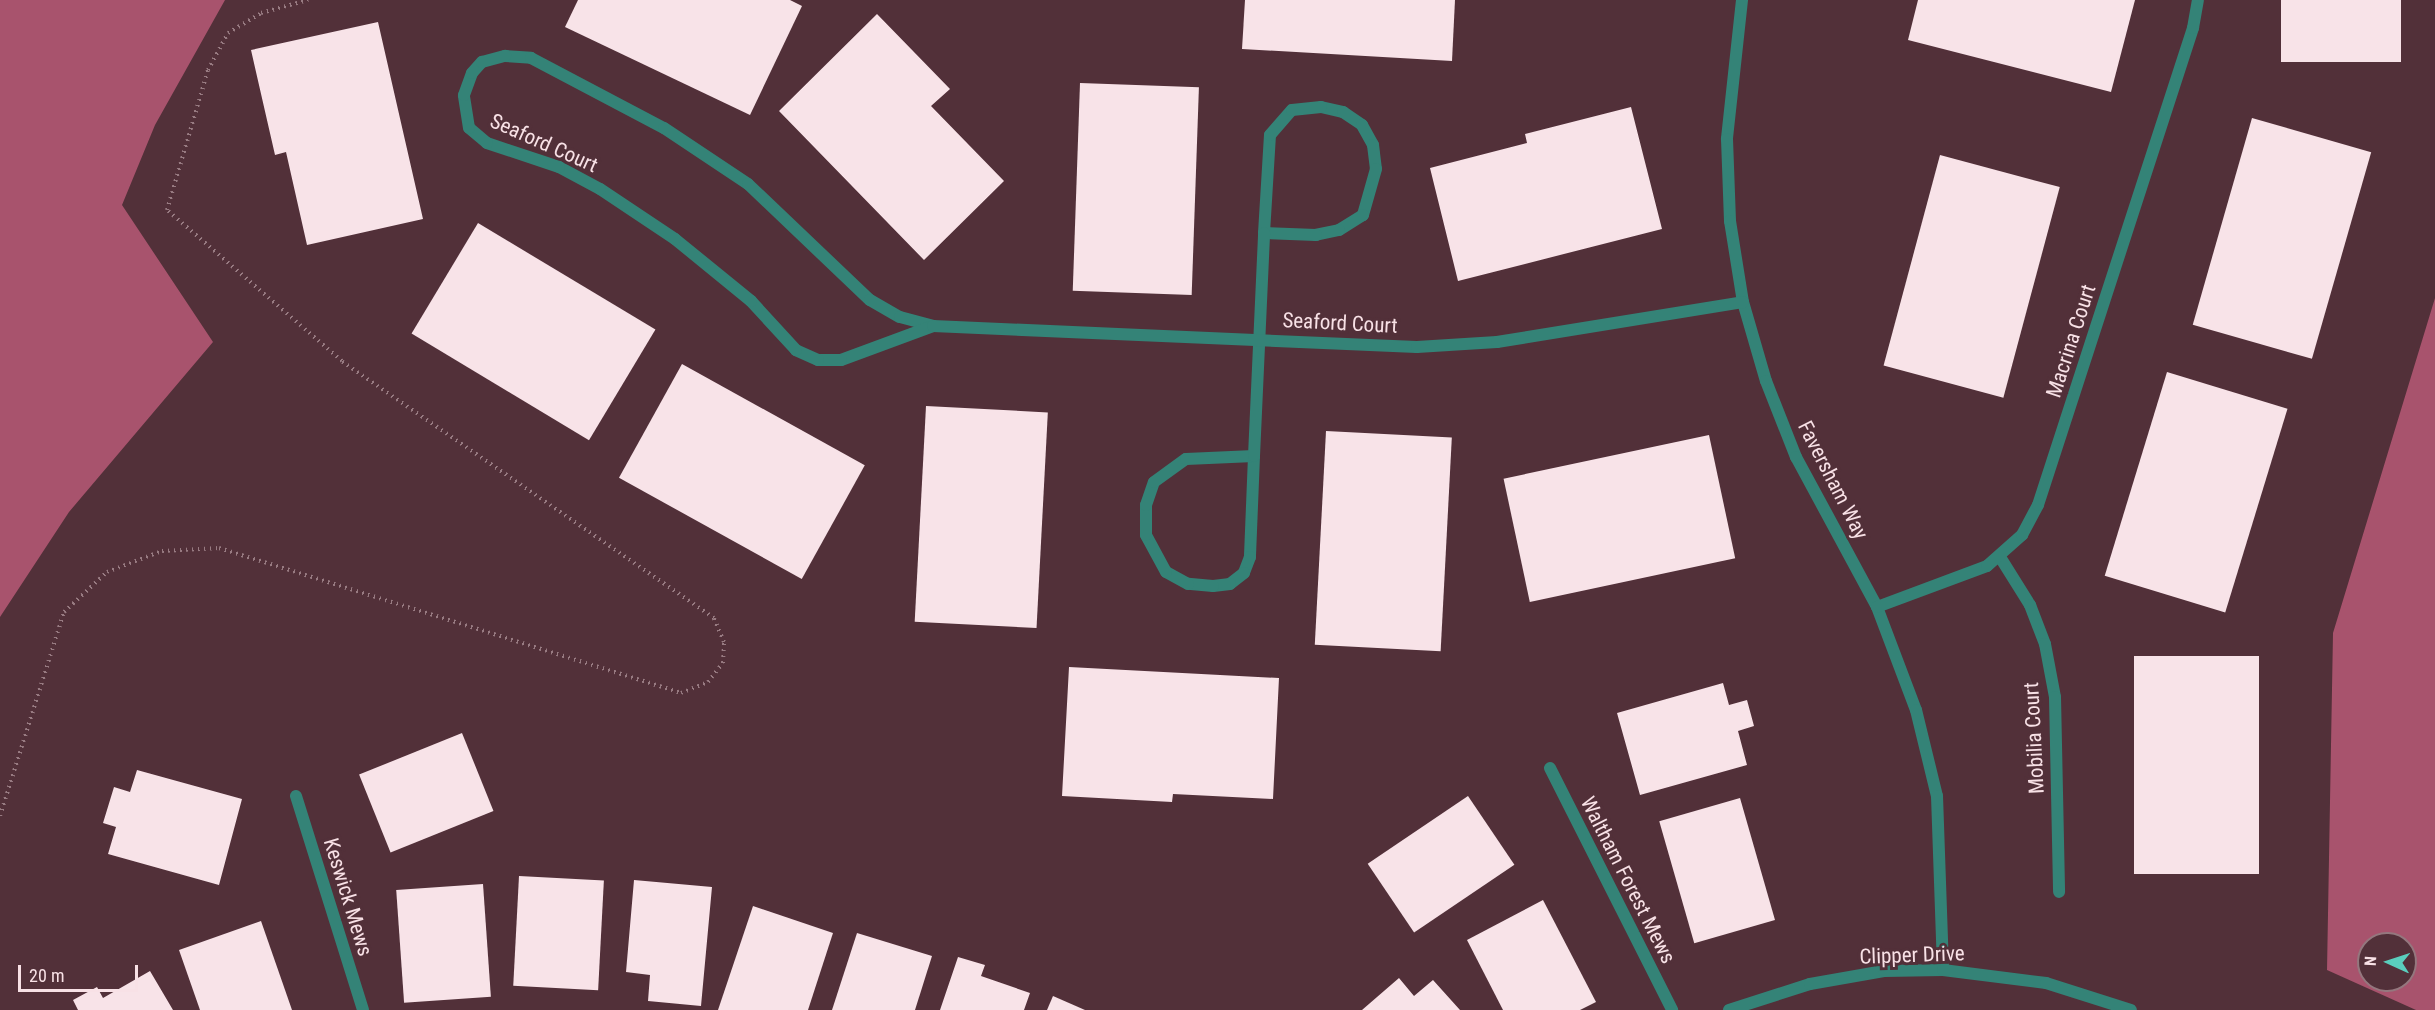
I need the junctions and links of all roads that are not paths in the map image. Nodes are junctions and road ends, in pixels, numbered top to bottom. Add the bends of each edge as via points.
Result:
1 (1742, 0) edge
2 (2198, 0) edge
3 (1264, 233) junction
4 (1743, 302) junction
5 (933, 326) junction
6 (1260, 339) junction
7 (1254, 456) junction
8 (2000, 557) junction
9 (1877, 607) junction
10 (1550, 768) dead end
11 (296, 796) dead end
12 (2059, 892) dead end
13 (1943, 970) junction
14 (363, 1010) edge
15 (1672, 1010) edge
16 (1729, 1010) edge
17 (2131, 1010) edge

1 - 4 street, Faversham Way via 1727,139 1731,221
2 - 8 street, Macrina Court via 2038,505 2022,535
3 - 3 street via 1269,135 1280,119 1292,110 1321,107 1343,111 1362,124 1373,145 1376,169 1363,215 1339,230 1316,235
3 - 6 street
4 - 6 street, Seaford Court via 1497,342 1417,346
4 - 9 street, Faversham Way via 1766,381 1796,457
5 - 5 street, Seaford Court via 900,317 870,300 748,184 664,128 531,58 505,56 482,62 472,73 464,95 469,128 487,143 559,167 666,233 751,301 796,350 818,360 841,360
5 - 6 street, Seaford Court
6 - 7 street
7 - 7 street via 1186,459 1154,482 1146,505 1146,535 1166,572 1188,584 1213,586 1230,584 1244,573 1250,557
8 - 9 street, Macrina Court
8 - 12 street, Mobilia Court via 2030,604 2045,644 2055,697
9 - 13 street, Faversham Way via 1916,710 1937,796
10 - 15 street, Waltham Forest Mews
11 - 14 street, Keswick Mews
13 - 16 street, Clipper Drive via 1884,971 1810,984
13 - 17 street, Clipper Drive via 2046,983

